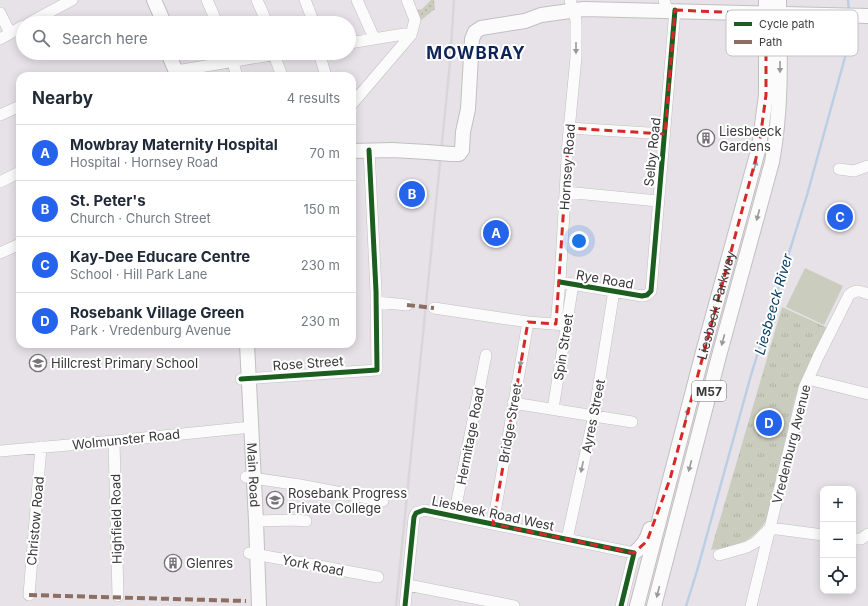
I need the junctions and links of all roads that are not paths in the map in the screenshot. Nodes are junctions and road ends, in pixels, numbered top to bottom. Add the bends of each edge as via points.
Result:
1 (72, 0) edge
2 (145, 0) edge
3 (154, 0) edge
4 (207, 0) edge
5 (257, 0) edge
6 (305, 0) edge
7 (357, 0) edge
8 (407, 0) edge
9 (779, 0) edge
10 (572, 5) edge
11 (669, 7) edge
12 (771, 9) edge
13 (782, 10) edge
14 (0, 13) edge
15 (42, 16) edge
16 (152, 16) edge
17 (161, 16) edge
18 (214, 16) edge
19 (263, 16) edge
20 (311, 16) edge
21 (16, 30) edge
22 (10, 33) junction
23 (411, 35) junction
24 (390, 36) junction
25 (374, 38) junction
26 (0, 39) edge
27 (356, 42) edge
28 (398, 53) junction
29 (768, 56) edge
30 (780, 56) edge
31 (173, 60) edge
32 (178, 60) edge
33 (222, 60) edge
34 (232, 60) edge
35 (276, 60) edge
36 (320, 60) edge
37 (180, 72) edge
38 (181, 72) edge
39 (184, 72) edge
40 (236, 72) edge
41 (280, 72) edge
42 (325, 72) edge
43 (356, 100) edge
44 (16, 108) edge
45 (0, 115) edge
46 (569, 128) junction
47 (665, 134) junction
48 (369, 150) junction
49 (356, 151) edge
50 (868, 166) edge
51 (839, 169) dead end
52 (16, 174) edge
53 (0, 182) edge
54 (565, 192) junction
55 (658, 201) junction
56 (16, 246) edge
57 (0, 253) edge
58 (560, 282) junction
59 (573, 284) junction
60 (614, 291) junction
61 (868, 294) edge
62 (647, 295) joint
63 (376, 302) junction
64 (407, 305) dead end
65 (434, 308) dead end
66 (528, 322) junction
67 (561, 324) junction
68 (240, 348) edge
69 (247, 348) edge
70 (486, 355) dead end
71 (245, 378) junction
72 (808, 379) junction
73 (868, 394) edge
74 (513, 403) junction
75 (553, 409) junction
76 (594, 416) junction
77 (632, 422) dead end
78 (247, 427) junction
79 (114, 441) junction
80 (41, 447) junction
81 (0, 451) edge
82 (250, 478) junction
83 (670, 479) junction
84 (383, 501) dead end
85 (454, 516) junction
86 (256, 521) junction
87 (306, 522) dead end
88 (493, 524) junction
89 (770, 528) junction
90 (868, 534) edge
91 (820, 535) edge
92 (567, 539) junction
93 (856, 539) edge
94 (634, 553) junction
95 (254, 554) junction
96 (719, 555) dead end
97 (378, 577) dead end
98 (408, 585) junction
99 (29, 595) dead end
100 (118, 596) dead end
101 (251, 606) edge
102 (259, 606) edge
103 (405, 606) edge
104 (514, 606) edge
105 (621, 606) edge
106 (637, 606) edge
107 (654, 606) edge
108 (751, 606) edge

1 - 15 street
2 - 16 main road
3 - 17 main road
4 - 18 street
5 - 19 street
6 - 20 street
7 - 25 street
8 - 23 street via 415,20
9 - 12 main road, Liesbeek Parkway / M57
10 - 11 main road
10 -> 46 street, Hornsey Road via 576,20 576,57
10 - 48 main road, bridge via 525,21 475,29 468,109 460,152 451,154
11 - 12 main road
11 - 47 street, Selby Road
12 - 13 main road
14 - 22 street
21 - 22 street
22 - 26 street
23 - 24 street
23 - 28 street
24 - 25 street
24 - 28 street via 397,44
25 - 27 street
28 - 43 street
83 -> 29 main road, Liesbeek Parkway / M57 via 759,146
30 -> 107 main road, Liesbeek Parkway / M57 via 779,105 772,162
31 - 37 main road
32 - 38 main road
33 - 39 street
34 - 40 street
35 - 41 street
36 - 42 street
44 - 45 street
46 - 47 street
46 - 54 street, Hornsey Road
47 - 55 street, Selby Road
48 - 49 main road
48 - 63 street
50 - 51 street via 854,170
52 - 53 street
54 - 55 street
54 - 58 street, Hornsey Road
55 - 62 street, Selby Road via 652,286
56 - 57 street
58 - 59 street, Rye Road
58 - 67 street, Hornsey Road
59 - 60 street, Rye Road
59 - 67 street, Spin Street
60 - 62 street, Rye Road
60 - 76 street, Ayres Street
61 - 72 street, Vredenburg Avenue via 857,290 849,295
63 - 64 street
63 - 71 street, Rose Street via 377,370
65 - 66 street
66 - 67 street
66 -> 74 street, Bridge Street
67 - 75 street, Spin Street
68 - 71 main road, Main Road
69 - 71 main road, Main Road
70 - 85 street, Hermitage Road
71 - 78 main road, Main Road
72 - 73 street
72 - 89 street, Vredenburg Avenue via 800,398
74 - 75 street
74 - 88 street, Bridge Street
75 - 76 street
76 - 77 street
76 -> 92 street, Ayres Street
78 - 79 street, Wolmunster Road
78 - 82 main road, Main Road
79 - 80 street, Wolmunster Road
79 - 100 street, Highfield Road
80 - 81 street, Wolmunster Road
80 - 99 street, Christow Road
82 - 84 street
82 - 86 main road, Main Road
82 - 95 main road, Main Road
83 - 94 main road via 647,540
83 - 106 main road, Liesbeek Parkway / M57
85 - 88 street, Liesbeek Road West
85 - 98 street, Liesbeek Road West via 424,510 416,513
86 - 87 street
86 - 95 main road, Main Road
88 - 92 street, Liesbeek Road West
89 - 91 street
89 - 96 street via 747,547
89 - 108 street, Vredenburg Avenue
90 - 93 street
92 - 94 street, Liesbeek Road West
94 - 105 street
95 - 97 street, York Road
95 - 101 main road, Main Road
95 - 102 main road, Main Road
98 - 103 street
98 - 104 street

